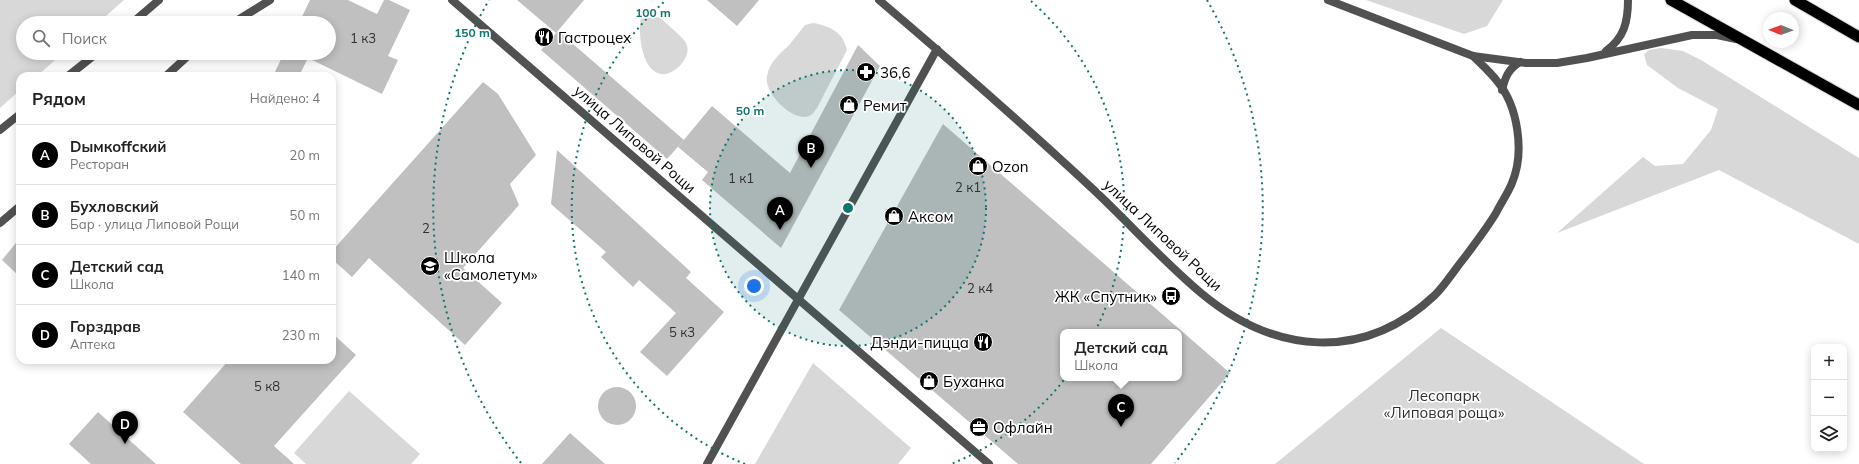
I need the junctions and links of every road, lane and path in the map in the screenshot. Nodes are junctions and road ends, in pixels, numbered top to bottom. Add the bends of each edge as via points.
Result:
1 (159, 0) edge
2 (270, 0) edge
3 (452, 0) edge
4 (879, 0) edge
5 (1328, 0) edge
6 (1628, 0) edge
7 (1671, 0) edge
8 (1795, 0) edge
9 (140, 16) edge
10 (244, 16) edge
11 (1859, 37) edge
12 (1744, 41) junction
13 (937, 49) junction
14 (1602, 54) junction
15 (1473, 56) junction
16 (88, 60) edge
17 (184, 60) edge
18 (1520, 62) junction
19 (73, 72) edge
20 (171, 72) edge
21 (1502, 90) junction
22 (1859, 105) edge
23 (16, 117) edge
24 (0, 130) edge
25 (16, 209) edge
26 (0, 223) edge
27 (799, 300) junction
28 (707, 464) edge
29 (989, 464) edge

1 - 9 street
2 - 10 street
3 - 27 street, улица Липовой Рощи
4 - 13 street, улица Липовой Рощи
5 - 15 street
6 - 14 street via 1624,32 1616,44
7 - 12 highway
8 - 11 highway
12 - 14 street via 1717,35 1692,35
12 - 22 highway
13 - 21 street, улица Липовой Рощи via 1095,191 1202,293 1233,315 1294,341 1334,343 1371,335 1405,318 1436,294 1488,227 1513,182 1520,144 1513,112
13 - 27 street
14 - 18 street via 1557,63
15 - 18 street
15 - 21 street, улица Липовой Рощи via 1498,82
16 - 19 street
17 - 20 street
18 - 21 street via 1513,66 1505,78
23 - 24 street
25 - 26 street
27 - 28 street
27 - 29 street, улица Липовой Рощи

